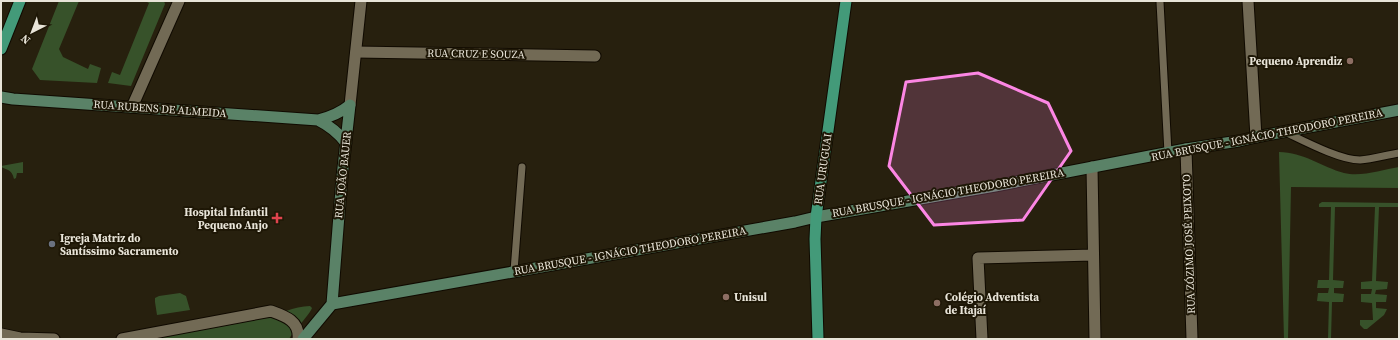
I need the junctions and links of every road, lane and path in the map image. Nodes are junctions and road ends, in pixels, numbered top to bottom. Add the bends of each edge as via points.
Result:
1 (20, 1) edge
2 (179, 1) edge
3 (361, 1) edge
4 (846, 1) edge
5 (1248, 1) edge
6 (1160, 2) dead end
7 (1, 49) edge
8 (356, 52) junction
9 (595, 56) dead end
10 (1, 97) edge
11 (350, 106) junction
12 (132, 107) junction
13 (1399, 110) edge
14 (318, 120) junction
15 (1285, 132) junction
16 (1256, 137) junction
17 (346, 143) junction
18 (1186, 149) junction
19 (1168, 153) junction
20 (1399, 153) edge
21 (522, 166) dead end
22 (1092, 167) junction
23 (816, 217) junction
24 (1093, 255) junction
25 (514, 272) junction
26 (332, 304) junction
27 (1, 334) edge
28 (54, 339) edge
29 (122, 339) edge
30 (298, 339) edge
31 (303, 339) edge
32 (818, 339) edge
33 (982, 339) edge
34 (1095, 339) edge
35 (1192, 339) edge

1 - 7 main road
2 - 12 street
3 - 8 street, RUA JOÃO BAUER
4 - 23 main road, RUA URUGUAI
5 - 16 street
6 - 19 lane
8 - 9 street, RUA CRUZ E SOUZA
8 - 11 street, RUA JOÃO BAUER
10 - 12 main road, RUA RUBENS DE ALMEIDA
11 - 14 main road, RUA RUBENS DE ALMEIDA via 335,115
11 - 17 main road, RUA JOÃO BAUER
12 - 14 main road, RUA RUBENS DE ALMEIDA
13 - 15 main road, RUA BRUSQUE - IGNÁCIO THEODORO PEREIRA
14 - 17 main road, RUA RUBENS DE ALMEIDA via 329,125
15 - 16 main road, RUA BRUSQUE - IGNÁCIO THEODORO PEREIRA
15 - 20 lane via 1341,157 1359,160
16 - 18 main road, RUA BRUSQUE - IGNÁCIO THEODORO PEREIRA
17 - 26 main road, RUA JOÃO BAUER
18 - 19 main road, RUA BRUSQUE - IGNÁCIO THEODORO PEREIRA
18 - 35 street, RUA ZÓZIMO JOSÉ PEIXOTO
19 - 22 main road, RUA BRUSQUE - IGNÁCIO THEODORO PEREIRA
21 - 25 lane
22 - 23 main road, RUA BRUSQUE - IGNÁCIO THEODORO PEREIRA
22 - 24 street
23 - 25 main road, RUA BRUSQUE - IGNÁCIO THEODORO PEREIRA
23 - 32 main road, RUA URUGUAI
24 - 33 street via 978,258
24 - 34 street
25 - 26 main road, RUA BRUSQUE - IGNÁCIO THEODORO PEREIRA
26 - 31 main road
27 - 28 street via 20,338
29 - 30 street via 271,311 293,322 299,333

